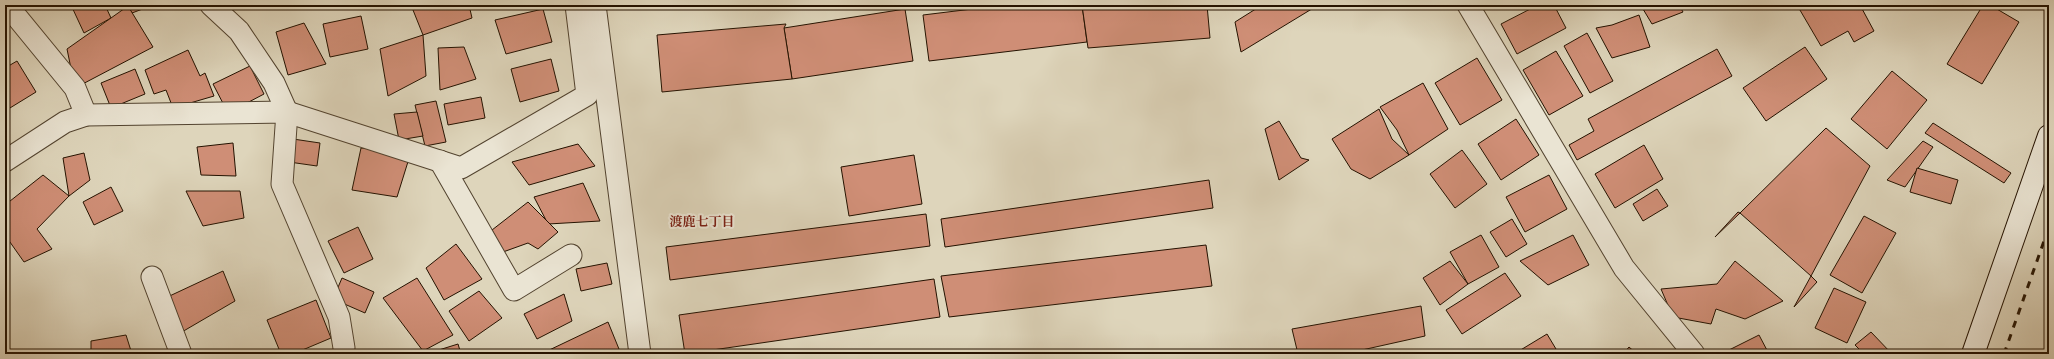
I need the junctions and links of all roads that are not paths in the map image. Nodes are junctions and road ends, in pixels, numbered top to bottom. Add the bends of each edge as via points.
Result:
1 (7, 5) edge
2 (211, 5) edge
3 (576, 5) edge
4 (596, 5) edge
5 (1468, 5) edge
6 (287, 112) junction
7 (86, 115) junction
8 (2049, 136) edge
9 (5, 161) edge
10 (440, 161) junction
11 (571, 255) dead end
12 (152, 277) dead end
13 (341, 352) edge
14 (181, 354) edge
15 (640, 354) edge
16 (1694, 354) edge
17 (1973, 354) edge

1 - 7 street via 75,88
2 - 6 street via 238,31 274,83
3 - 10 street via 587,95 461,168
4 - 15 street
5 - 16 street via 1624,268
6 - 7 street
6 - 10 street
6 - 13 street via 282,184 339,317
7 - 9 street via 65,122
8 - 17 street
10 - 11 street via 514,290
12 - 14 street

